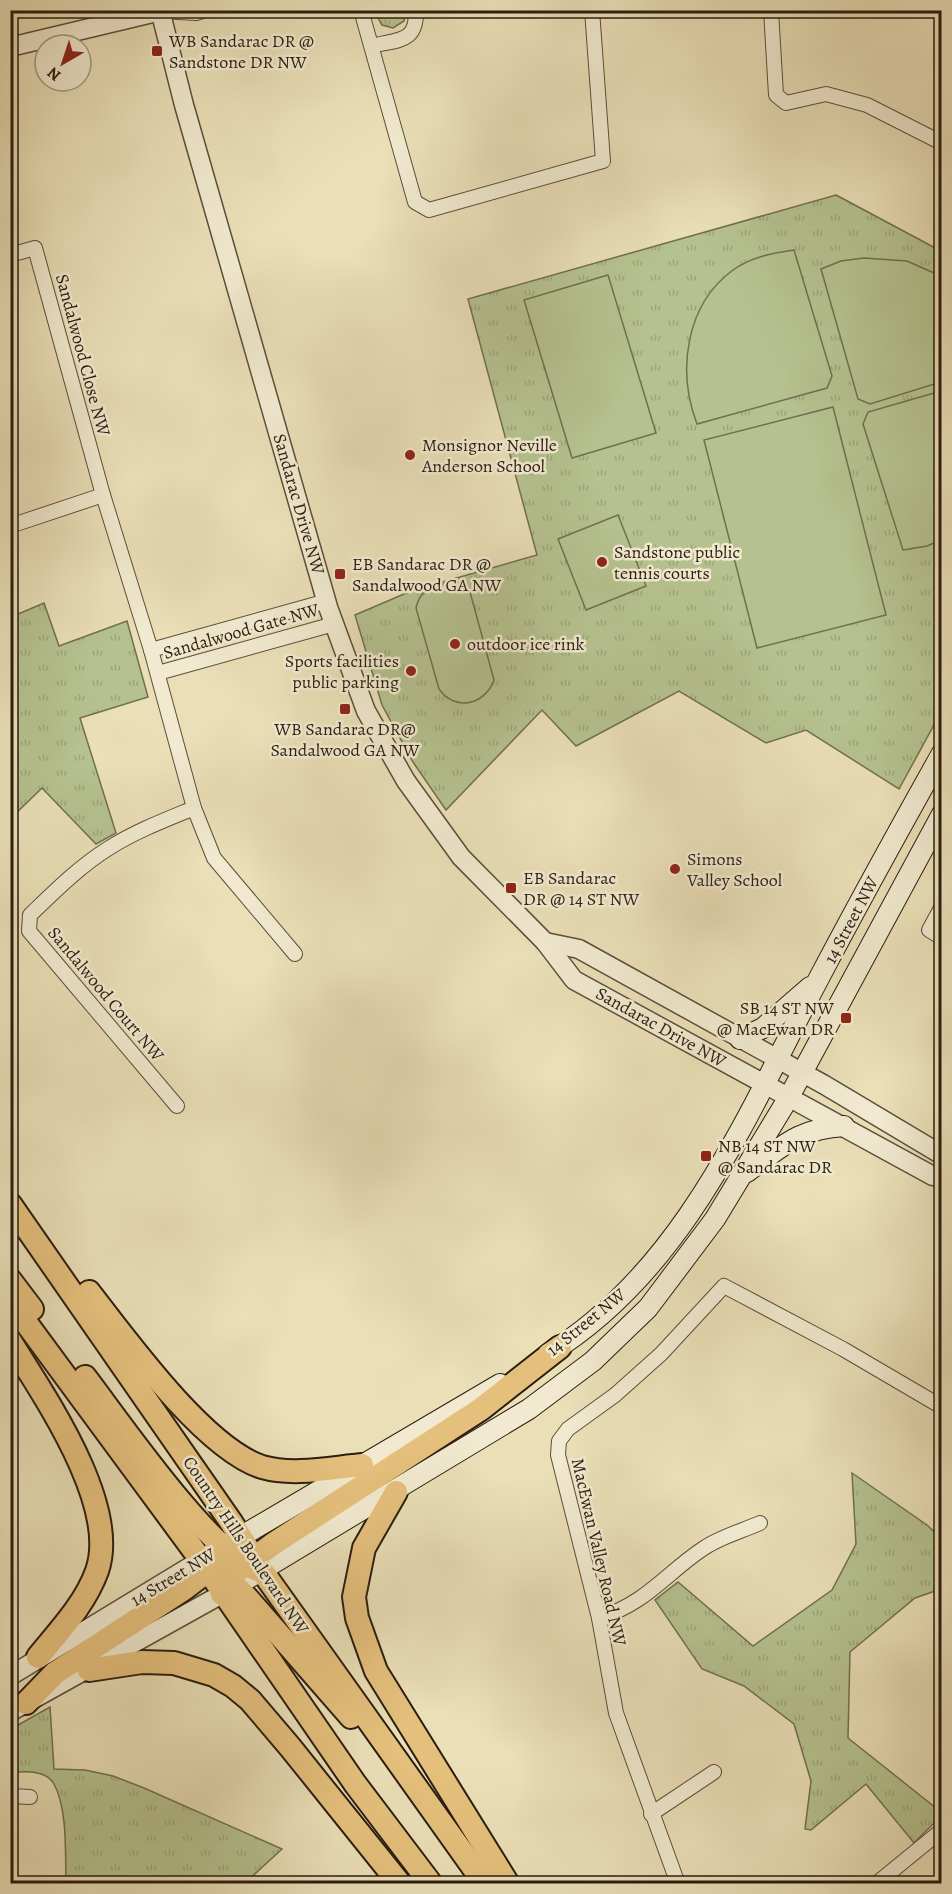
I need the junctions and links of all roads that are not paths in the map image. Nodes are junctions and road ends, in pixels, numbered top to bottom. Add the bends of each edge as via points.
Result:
1 (206, 10) edge
2 (361, 10) edge
3 (416, 10) edge
4 (592, 10) edge
5 (771, 10) edge
6 (161, 11) edge
7 (372, 46) junction
8 (10, 48) edge
9 (942, 143) edge
10 (10, 255) edge
11 (103, 495) junction
12 (10, 526) edge
13 (327, 601) junction
14 (334, 624) junction
15 (151, 650) junction
16 (158, 673) junction
17 (942, 753) edge
18 (194, 808) junction
19 (942, 814) edge
20 (942, 906) edge
21 (942, 938) edge
22 (545, 942) junction
23 (295, 954) dead end
24 (818, 979) junction
25 (740, 1039) junction
26 (777, 1059) junction
27 (803, 1073) junction
28 (764, 1084) junction
29 (789, 1097) junction
30 (177, 1106) dead end
31 (844, 1126) junction
32 (942, 1155) edge
33 (942, 1176) edge
34 (740, 1178) junction
35 (10, 1196) edge
36 (10, 1204) edge
37 (10, 1280) edge
38 (10, 1301) edge
39 (10, 1341) edge
40 (560, 1347) junction
41 (942, 1407) edge
42 (362, 1466) junction
43 (396, 1492) junction
44 (760, 1523) dead end
45 (230, 1566) junction
46 (599, 1617) junction
47 (38, 1657) junction
48 (89, 1670) junction
49 (10, 1676) edge
50 (18, 1708) edge
51 (714, 1772) dead end
52 (409, 1780) junction
53 (10, 1796) edge
54 (30, 1797) dead end
55 (651, 1814) junction
56 (942, 1830) edge
57 (400, 1884) edge
58 (431, 1884) edge
59 (485, 1884) edge
60 (508, 1884) edge
61 (678, 1884) edge
62 (876, 1884) edge

1 - 6 street
2 - 7 street
3 - 7 street via 417,27 411,35
4 - 7 street via 603,161 429,210 415,202
5 - 9 street via 776,96 786,103 826,94 867,105
6 - 8 street
6 - 13 street, Sandarac Drive NW via 184,105
10 - 11 street, Sandalwood Close NW via 35,248
11 - 12 street
11 - 15 street, Sandalwood Close NW
13 - 14 street, Sandarac Drive NW
13 - 15 street, Sandalwood Gate NW
14 - 16 street, Sandalwood Gate NW
14 - 22 street, Sandarac Drive NW via 366,711 406,781 461,857
15 - 16 street, Sandalwood Close NW
16 - 18 street, Sandalwood Close NW
17 - 24 main road, 14 Street NW
18 - 23 street, Sandalwood Close NW via 214,858
18 - 30 street, Sandalwood Court NW via 144,829 67,880 30,915 29,932
19 - 27 main road, 14 Street NW
20 - 21 street via 929,930
22 - 25 street, Sandarac Drive NW via 579,949
22 - 28 street, Sandarac Drive NW via 574,980
24 - 25 main road via 763,1028
24 - 26 main road, 14 Street NW
25 - 26 street, Sandarac Drive NW
26 - 27 street, Sandarac Drive NW
26 - 28 main road, 14 Street NW
27 - 29 main road, 14 Street NW
27 - 32 street, Sandarac Drive NW
28 - 29 street, Sandarac Drive NW
28 - 40 main road, 14 Street NW via 697,1205 677,1231 613,1305
29 - 31 street, Sandarac Drive NW
29 - 34 main road, 14 Street NW
31 - 33 street, Sandarac Drive NW via 933,1176
31 - 34 main road via 801,1133
34 - 43 main road, 14 Street NW via 715,1219 648,1308 593,1361 529,1409
35 - 42 main road via 25,1208 192,1418 213,1437 243,1459 263,1467 300,1471
36 - 45 main road, Country Hills Boulevard NW
37 - 45 main road
38 - 45 main road, Country Hills Boulevard NW
39 - 47 main road via 76,1453 100,1529 98,1569 87,1594
40 - 42 main road, 14 Street NW
40 - 45 main road via 481,1409
41 - 46 street, MacEwan Valley Road NW via 724,1286 660,1354 615,1395 568,1429 559,1441 558,1455
42 - 45 main road, 14 Street NW
43 - 45 main road, 14 Street NW
43 - 60 main road via 364,1548 354,1597 357,1618 376,1671
44 - 46 street via 704,1548 657,1588 616,1612
45 - 47 street, 14 Street NW
45 - 48 street, 14 Street NW
45 - 50 main road via 55,1674
45 - 52 main road, Country Hills Boulevard NW
45 - 52 main road via 322,1686
45 - 58 main road, Country Hills Boulevard NW via 349,1776
46 - 55 street, MacEwan Valley Road NW via 616,1713
47 - 49 street, 14 Street NW
48 - 50 street, 14 Street NW
48 - 57 main road via 142,1662 174,1663 214,1675 233,1686 290,1747
51 - 55 street
52 - 59 main road, Country Hills Boulevard NW
53 - 54 street
55 - 61 street, MacEwan Valley Road NW
56 - 62 street

